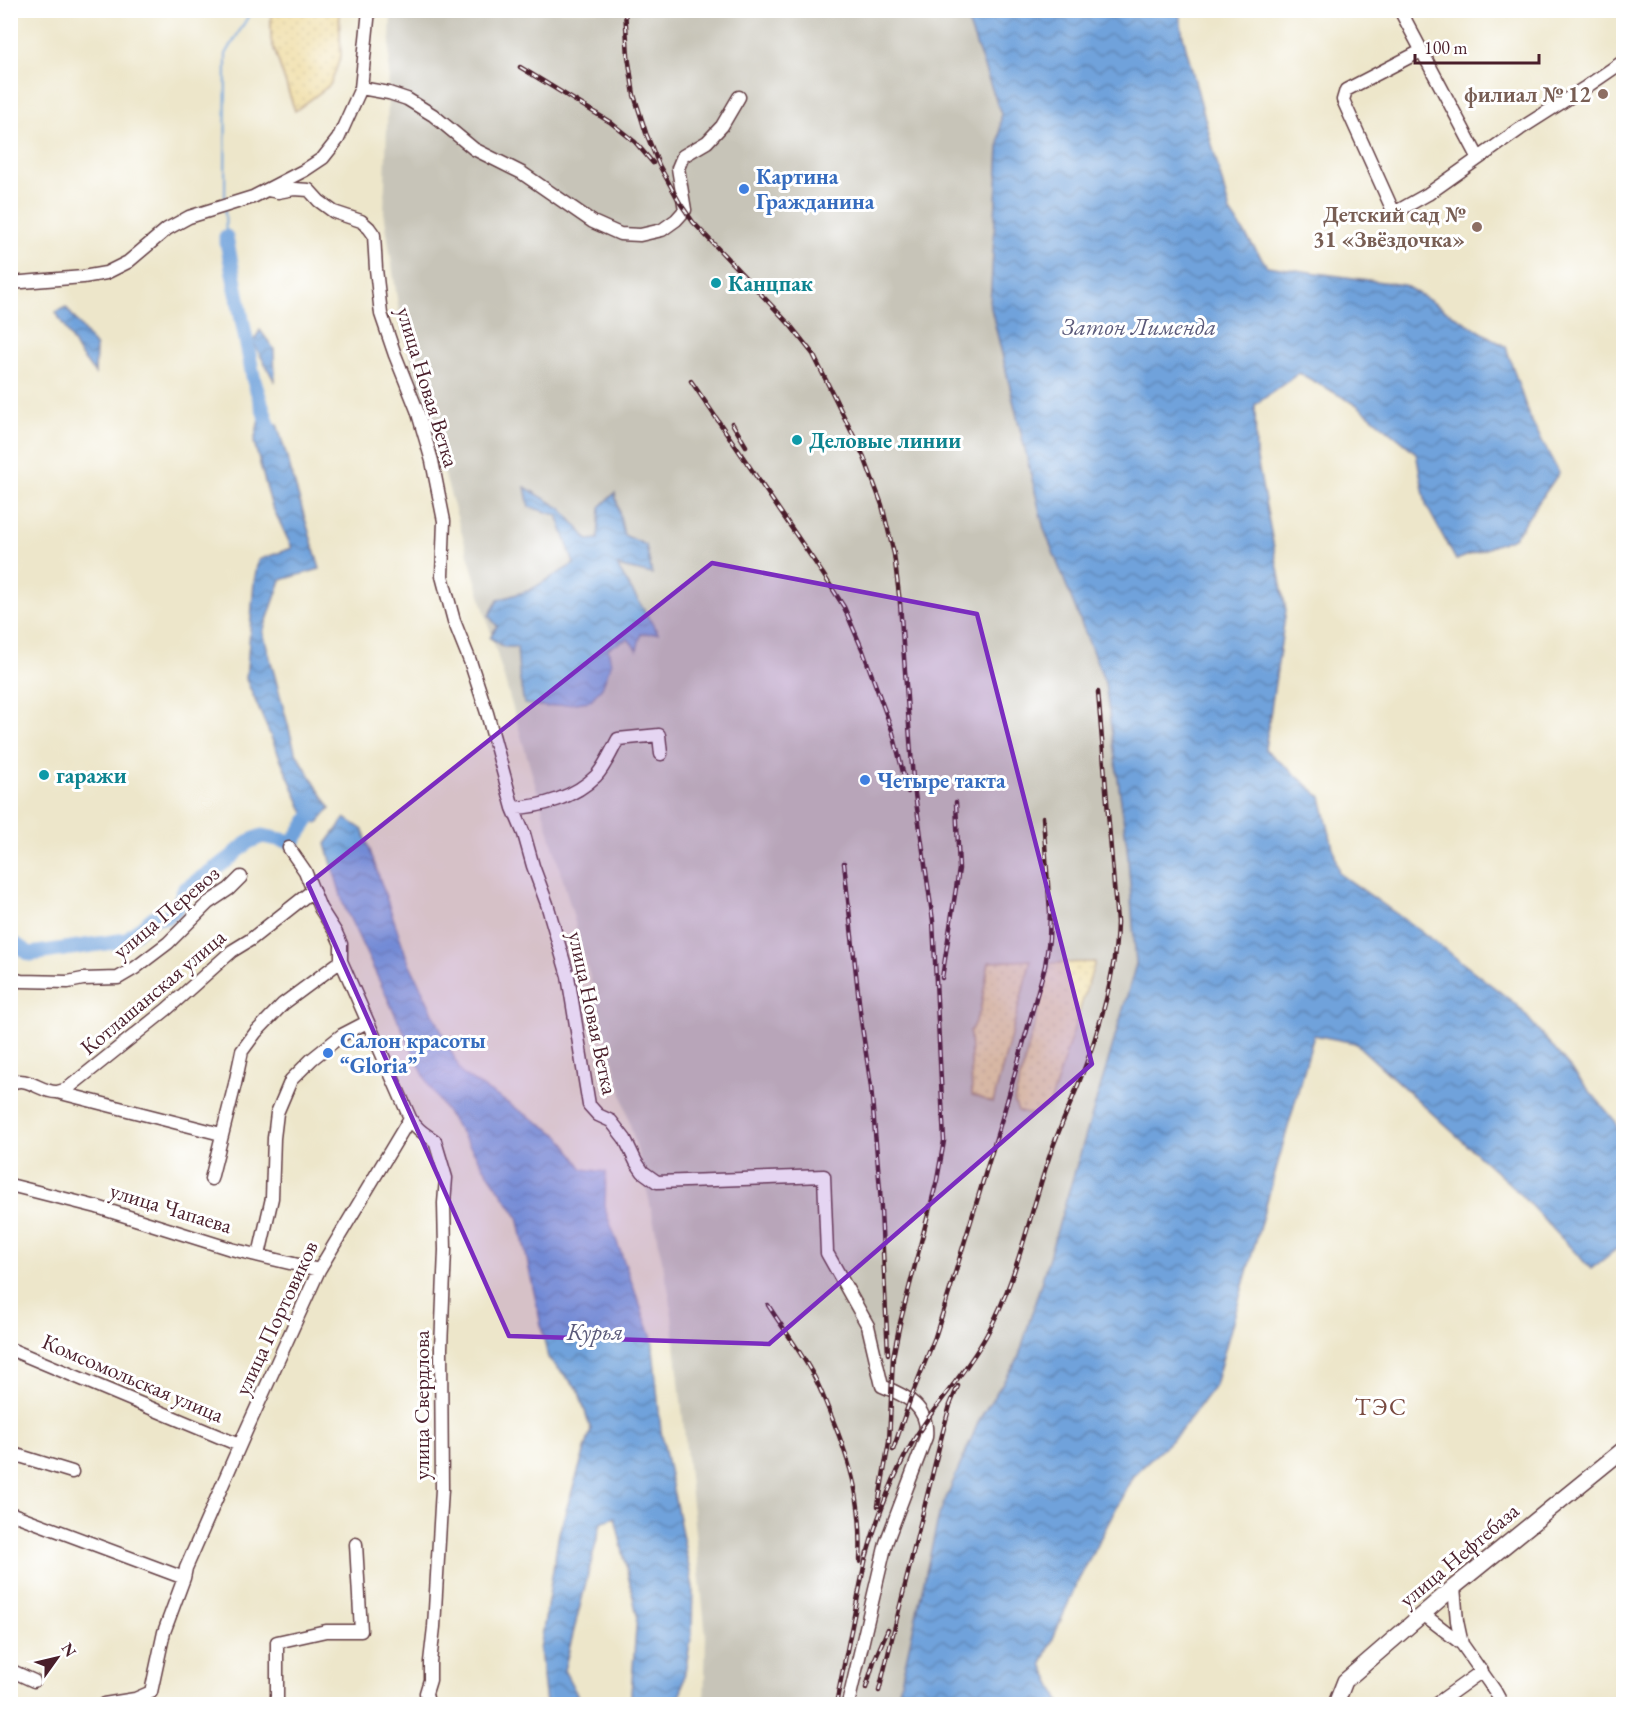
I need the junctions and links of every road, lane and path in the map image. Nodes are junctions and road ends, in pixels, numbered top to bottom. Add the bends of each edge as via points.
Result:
1 (369, 10) edge
2 (1400, 10) edge
3 (1420, 51) junction
4 (1623, 61) edge
5 (361, 88) junction
6 (739, 97) dead end
7 (1478, 158) junction
8 (268, 189) junction
9 (10, 283) edge
10 (661, 754) dead end
11 (513, 807) junction
12 (289, 848) dead end
13 (241, 877) dead end
14 (312, 891) junction
15 (340, 962) junction
16 (10, 978) edge
17 (367, 1022) junction
18 (10, 1084) edge
19 (57, 1092) junction
20 (410, 1118) junction
21 (221, 1134) junction
22 (211, 1179) dead end
23 (10, 1185) edge
24 (259, 1255) junction
25 (319, 1270) junction
26 (10, 1349) edge
27 (239, 1445) junction
28 (1623, 1449) edge
29 (10, 1453) edge
30 (72, 1472) dead end
31 (10, 1513) edge
32 (356, 1544) dead end
33 (184, 1578) junction
34 (1454, 1587) junction
35 (1423, 1614) junction
36 (1462, 1644) junction
37 (10, 1670) edge
38 (1482, 1671) junction
39 (34, 1681) dead end
40 (104, 1704) edge
41 (277, 1704) edge
42 (428, 1704) edge
43 (848, 1704) edge
44 (1336, 1704) edge
45 (1436, 1704) edge
46 (1502, 1704) edge

1 - 5 street
2 - 3 street
3 - 7 street
3 - 7 street via 1346,90 1343,100 1394,213
4 - 7 street
5 - 6 street via 407,99 474,149 522,173 593,222 620,234 640,235 662,230 685,210 678,168 683,156 707,142
5 - 8 street via 338,140 323,158
8 - 9 street via 189,217 167,229 128,262 106,273
8 - 11 street, улица Новая Ветка via 309,190 334,212 361,221 374,235 381,314 417,410 444,521 442,576
10 - 11 street via 659,735 618,740 597,776 573,793 548,802
11 - 43 street, улица Новая Ветка via 568,975 589,1105 611,1121 626,1139 643,1172 657,1182 824,1176 827,1253 868,1326 882,1386 922,1411 926,1437 886,1544
12 - 14 street via 305,871
13 - 16 street, улица Перевоз via 168,943 118,978 68,982
14 - 15 street via 341,944
14 - 19 street, Котлашанская улица via 232,951 67,1089
15 - 17 street
15 - 21 street via 283,1004 242,1052
17 - 20 street
17 - 24 street via 342,1035 291,1080 277,1113 272,1197
18 - 19 street via 22,1081
19 - 21 street
20 - 25 street, улица Портовиков
20 - 42 street, улица Свердлова via 435,1141 446,1178 442,1489
21 - 22 street
23 - 24 street, улица Чапаева
24 - 25 street, улица Чапаева
25 - 27 street, улица Портовиков
26 - 27 street, Комсомольская улица
27 - 33 street, улица Портовиков
28 - 34 main road, улица Нефтебаза
29 - 30 street
31 - 33 street
32 - 41 street via 361,1631 326,1631 277,1642
33 - 40 street, улица Портовиков via 164,1632 151,1692
34 - 35 main road, улица Нефтебаза
34 - 36 street
35 - 36 street
35 - 44 main road, улица Нефтебаза via 1345,1681
36 - 38 street
37 - 39 street
38 - 45 street
38 - 46 street

